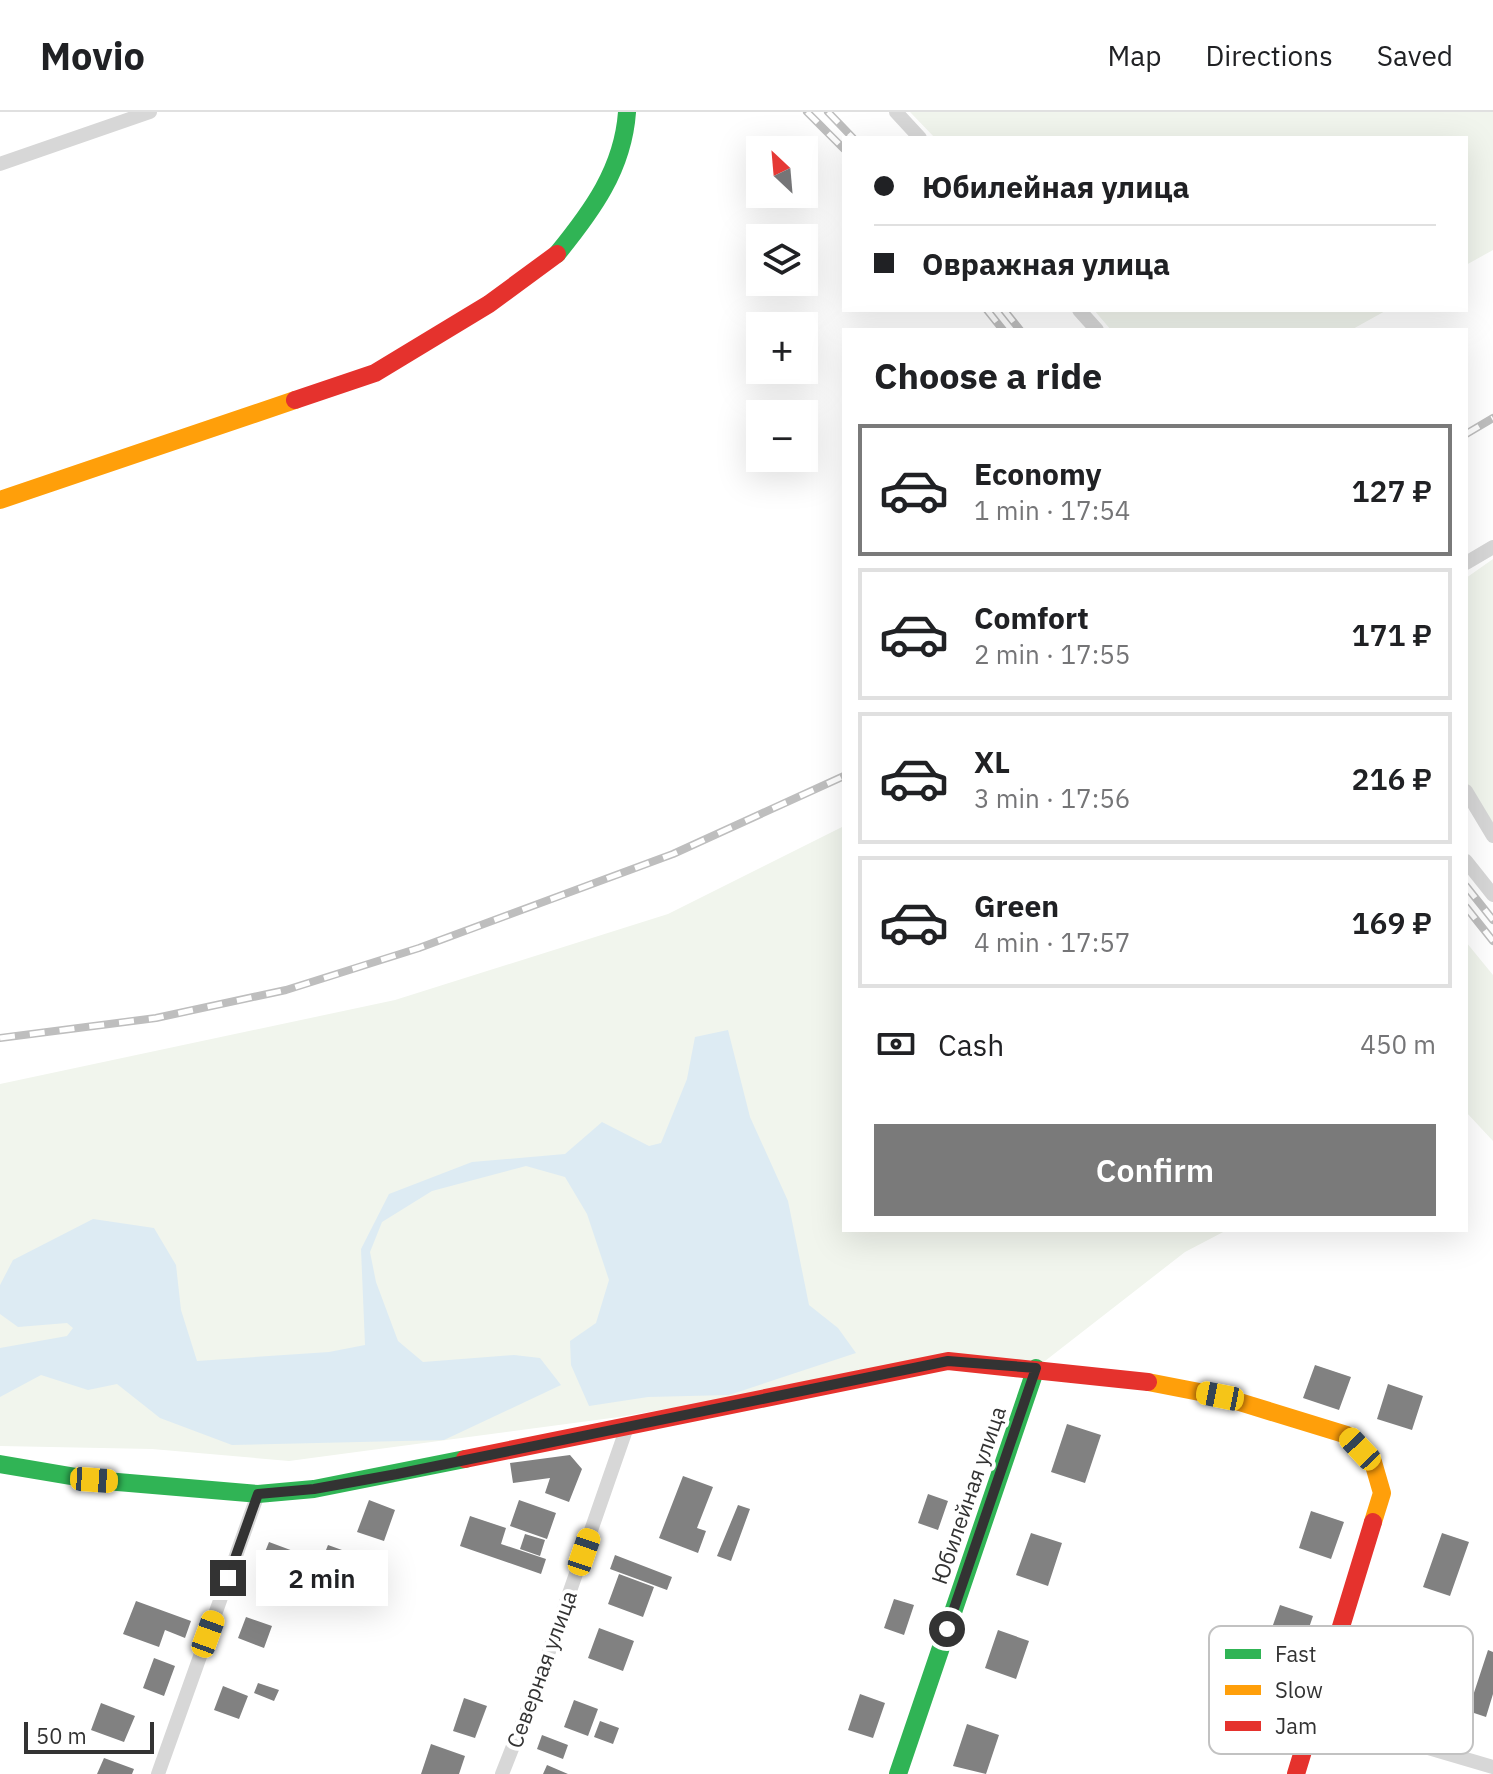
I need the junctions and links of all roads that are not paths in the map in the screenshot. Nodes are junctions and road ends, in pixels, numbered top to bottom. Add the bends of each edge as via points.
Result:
1 (150, 112) edge
2 (627, 112) edge
3 (896, 112) edge
4 (918, 136) edge
5 (0, 164) edge
6 (1081, 312) edge
7 (1095, 328) edge
8 (0, 500) edge
9 (1493, 547) edge
10 (1468, 562) edge
11 (1468, 794) edge
12 (1493, 836) edge
13 (1468, 864) edge
14 (1493, 895) edge
15 (1036, 1368) junction
16 (627, 1427) junction
17 (0, 1464) edge
18 (258, 1494) junction
19 (1342, 1626) edge
20 (1303, 1754) edge
21 (1449, 1754) edge
22 (1493, 1767) edge
23 (158, 1774) edge
24 (502, 1774) edge
25 (898, 1774) edge
26 (1296, 1774) edge

1 - 5 street
2 - 8 street via 625,140 590,214 554,258 489,304 375,373
3 - 4 street
6 - 7 street
9 - 10 street
11 - 12 street
13 - 14 street
15 - 16 street via 948,1361
15 - 19 street via 1220,1396 1347,1435 1373,1462 1382,1493
15 - 25 street, Юбилейная улица
16 - 18 street via 314,1489
16 - 24 street, Северная улица
17 - 18 street via 94,1480
18 - 23 street
20 - 26 street
21 - 22 street

